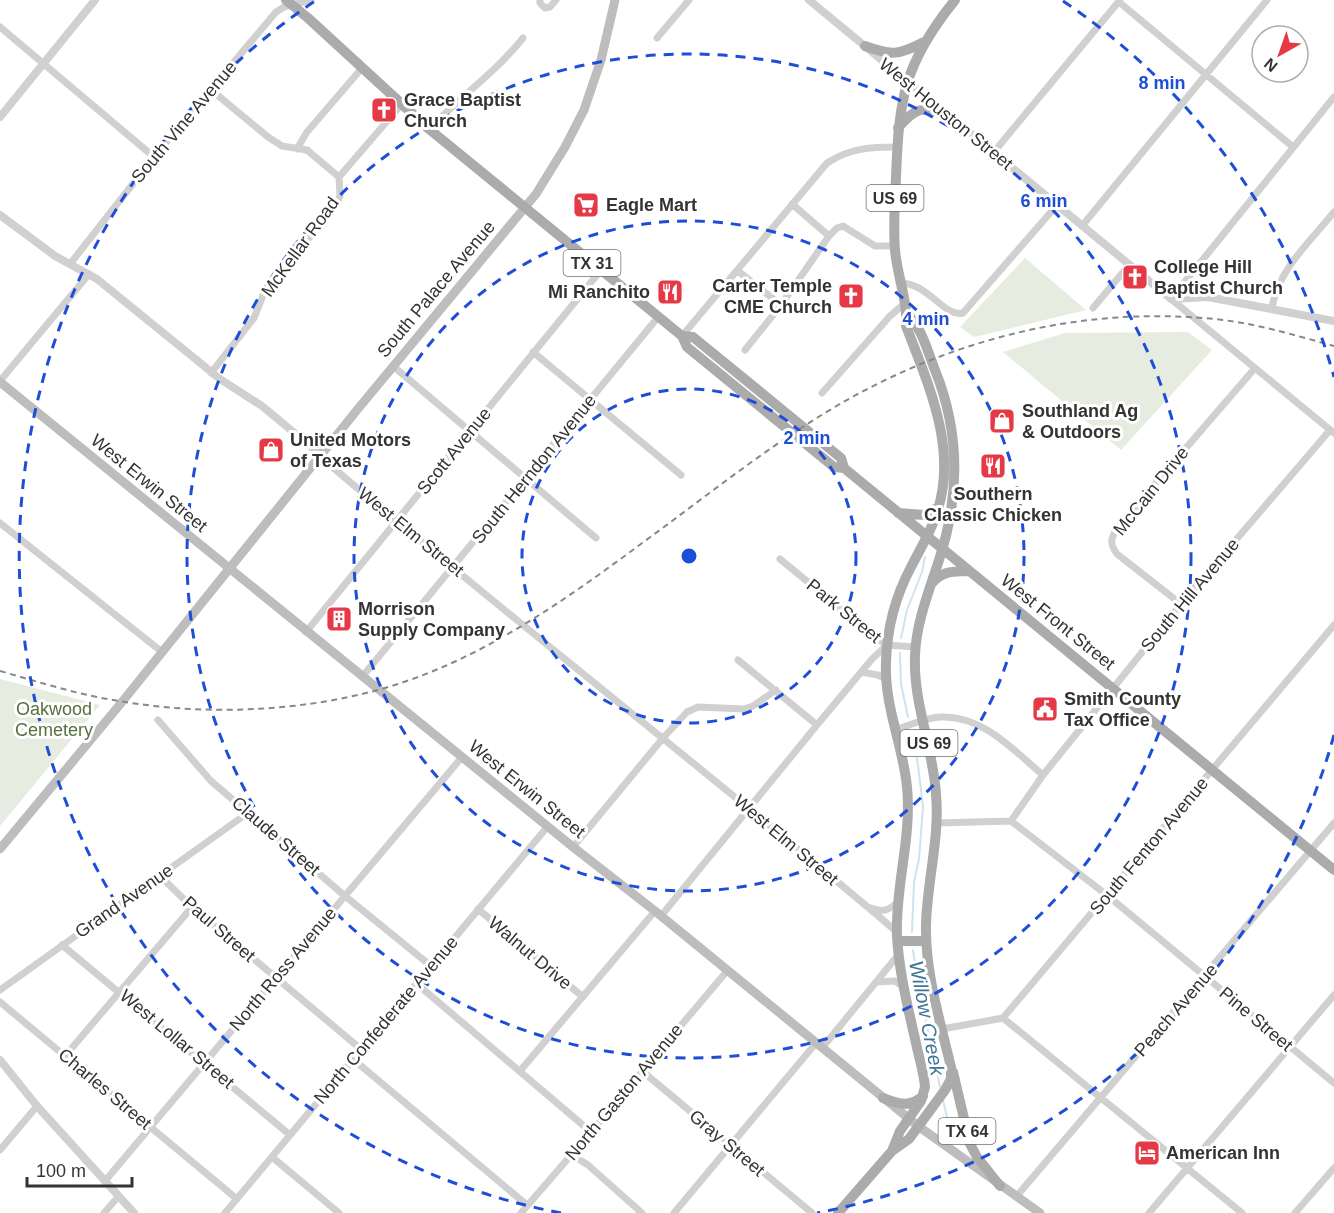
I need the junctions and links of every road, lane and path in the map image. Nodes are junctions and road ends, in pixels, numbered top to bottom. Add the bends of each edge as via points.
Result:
1 (95, 0) edge
2 (311, 0) edge
3 (540, 0) edge
4 (556, 0) edge
5 (615, 0) edge
6 (689, 0) edge
7 (809, 0) edge
8 (955, 0) edge
9 (1268, 0) edge
10 (1120, 1) edge
11 (289, 2) edge
12 (0, 27) edge
13 (523, 38) dead end
14 (657, 38) dead end
15 (924, 42) junction
16 (865, 46) junction
17 (43, 63) junction
18 (362, 68) junction
19 (1206, 75) junction
20 (907, 81) junction
21 (210, 89) junction
22 (1334, 97) edge
23 (401, 105) junction
24 (947, 115) junction
25 (0, 117) edge
26 (898, 128) junction
27 (429, 129) junction
28 (897, 147) junction
29 (1293, 147) junction
30 (297, 149) junction
31 (993, 153) junction
32 (154, 157) junction
33 (339, 177) junction
34 (792, 204) junction
35 (1057, 205) junction
36 (525, 208) junction
37 (1334, 212) edge
38 (0, 215) edge
39 (1082, 226) junction
40 (829, 236) junction
41 (894, 246) junction
42 (70, 264) junction
43 (1129, 265) junction
44 (601, 270) junction
45 (738, 271) junction
46 (89, 274) junction
47 (899, 283) junction
48 (1171, 299) junction
49 (781, 305) junction
50 (1093, 308) dead end
51 (905, 309) junction
52 (1272, 309) junction
53 (659, 316) junction
54 (1334, 321) edge
55 (682, 336) junction
56 (745, 350) dead end
57 (533, 352) junction
58 (393, 366) junction
59 (1255, 368) junction
60 (211, 373) junction
61 (0, 382) edge
62 (822, 393) dead end
63 (590, 401) junction
64 (471, 431) junction
65 (1332, 431) edge
66 (321, 455) junction
67 (681, 475) dead end
68 (527, 479) junction
69 (939, 507) junction
70 (898, 513) junction
71 (397, 522) junction
72 (0, 523) edge
73 (927, 537) junction
74 (596, 538) dead end
75 (943, 550) junction
76 (780, 559) dead end
77 (454, 567) junction
78 (229, 569) junction
79 (969, 571) junction
80 (931, 584) junction
81 (1181, 604) junction
82 (1334, 625) edge
83 (306, 632) junction
84 (887, 645) junction
85 (915, 647) junction
86 (162, 652) junction
87 (738, 660) dead end
88 (861, 672) junction
89 (362, 677) junction
90 (886, 679) junction
91 (1114, 689) junction
92 (776, 690) junction
93 (158, 720) dead end
94 (923, 721) junction
95 (817, 724) junction
96 (895, 730) junction
97 (663, 738) junction
98 (462, 757) junction
99 (1213, 770) junction
100 (1043, 775) junction
101 (749, 809) junction
102 (249, 812) junction
103 (1011, 821) junction
104 (1334, 822) edge
105 (937, 823) junction
106 (548, 826) junction
107 (573, 847) junction
108 (0, 849) edge
109 (1311, 851) junction
110 (1334, 870) edge
111 (160, 876) junction
112 (345, 896) junction
113 (1107, 896) junction
114 (898, 902) junction
115 (192, 907) junction
116 (868, 908) junction
117 (478, 909) junction
118 (658, 914) junction
119 (897, 937) junction
120 (926, 941) junction
121 (62, 945) junction
122 (898, 954) junction
123 (431, 966) junction
124 (726, 971) junction
125 (1205, 976) junction
126 (277, 979) junction
127 (876, 982) junction
128 (417, 984) junction
129 (904, 987) junction
130 (0, 990) edge
131 (120, 992) junction
132 (1334, 995) edge
133 (583, 997) junction
134 (0, 1002) edge
135 (1003, 1018) junction
136 (942, 1029) junction
137 (819, 1046) junction
138 (1290, 1047) junction
139 (362, 1050) junction
140 (65, 1056) junction
141 (0, 1060) edge
142 (354, 1060) junction
143 (204, 1062) junction
144 (951, 1067) junction
145 (520, 1071) junction
146 (642, 1071) junction
147 (1334, 1083) edge
148 (923, 1096) junction
149 (1101, 1097) junction
150 (883, 1098) junction
151 (38, 1106) junction
152 (913, 1123) junction
153 (150, 1127) junction
154 (591, 1132) junction
155 (290, 1135) junction
156 (730, 1146) junction
157 (0, 1150) edge
158 (572, 1155) junction
159 (272, 1157) junction
160 (1187, 1168) junction
161 (1334, 1168) edge
162 (105, 1181) junction
163 (1000, 1185) junction
164 (118, 1197) junction
165 (1016, 1197) junction
166 (237, 1199) junction
167 (527, 1205) junction
168 (104, 1213) edge
169 (134, 1213) edge
170 (225, 1213) edge
171 (339, 1213) edge
172 (520, 1213) edge
173 (642, 1213) edge
174 (674, 1213) edge
175 (812, 1213) edge
176 (838, 1213) edge
177 (1040, 1213) edge
178 (1149, 1213) edge
179 (1242, 1213) edge
180 (1295, 1213) edge

1 - 17 street
2 - 11 street, South Vine Avenue
3 - 4 street via 545,8
5 - 36 main road, South Palace Avenue via 584,110
6 - 14 street
7 - 16 street, West Houston Street
8 - 15 main road, US 69
9 - 19 street
10 - 19 street
10 - 31 street
11 - 18 main road, West Front Street / TX 31
11 - 21 street, South Vine Avenue
12 - 17 street
13 - 27 street
15 - 16 main road via 897,54
15 - 20 main road, US 69
16 - 20 street, West Houston Street
17 - 25 street
17 - 32 street
18 - 23 main road, West Front Street / TX 31
18 - 30 street
19 - 29 street
19 - 39 street
20 - 24 street, West Houston Street
20 - 26 main road, US 69
21 - 30 street via 267,137
21 - 32 street, South Vine Avenue
22 - 29 street
23 - 27 main road, West Front Street / TX 31
23 - 33 street
24 - 26 main road via 921,109 909,115
24 - 31 street, West Houston Street
26 - 28 main road, US 69
27 - 36 main road, West Front Street / TX 31
28 - 34 street via 864,148 838,156 824,166
28 - 41 main road, US 69
29 - 48 street
30 - 33 street via 307,150
31 - 35 street, West Houston Street
32 - 42 street, South Vine Avenue
33 - 60 street, McKellar Road via 340,196 336,205 264,293 254,318
34 - 40 street
34 - 45 street
35 - 39 street, West Houston Street
35 - 47 street via 958,315 923,289
36 - 44 main road, West Front Street / TX 31
36 - 58 main road, South Palace Avenue
37 - 52 street via 1284,273
38 - 42 street, West Elm Street
39 - 43 street, West Houston Street
40 - 41 street via 843,226 873,245
40 - 49 street
41 - 47 main road, US 69
42 - 46 street, West Elm Street
43 - 48 street, West Houston Street
43 - 50 street
44 - 53 main road, West Front Street / TX 31
44 - 57 street, Scott Avenue
45 - 49 street
45 - 55 street
46 - 60 street, West Elm Street
46 - 61 street
47 - 51 main road, US 69
48 - 52 street via 1208,297
48 - 59 street, West Houston Street
49 - 56 street
51 - 62 street via 890,316
51 - 69 main road, US 69 via 906,326 931,390 941,435 944,477
51 - 75 main road, US 69 via 916,323 939,380 952,427 954,484
52 - 54 street
53 - 55 main road, West Front Street / TX 31
53 - 63 street, South Herndon Avenue
55 - 70 main road, West Front Street / TX 31 via 693,337 832,450 841,458 844,468
57 - 63 street
57 - 64 street, Scott Avenue
58 - 64 street
58 - 66 main road, South Palace Avenue
59 - 65 street, West Houston Street
59 - 81 street, McCain Drive via 1111,538 1117,554
60 - 66 street, West Elm Street via 262,405
61 - 78 main road, West Erwin Street
63 - 67 street
63 - 68 street, South Herndon Avenue
64 - 68 street
64 - 71 street, Scott Avenue
65 - 81 street, South Hill Avenue
66 - 71 street, West Elm Street
66 - 78 main road, South Palace Avenue
68 - 74 street
68 - 77 street, South Herndon Avenue
69 - 70 main road via 924,515
69 - 73 main road, US 69
70 - 73 main road, West Front Street / TX 31
71 - 77 street, West Elm Street
71 - 83 street, Scott Avenue
72 - 86 street
73 - 75 main road, West Front Street / TX 31
73 - 84 main road, US 69 via 899,593
75 - 79 main road, West Front Street / TX 31
75 - 80 main road, US 69
76 - 84 street, Park Street
77 - 89 street, South Herndon Avenue
77 - 97 street, West Elm Street
78 - 83 main road, West Erwin Street
78 - 86 main road, South Palace Avenue
79 - 80 main road via 946,572
79 - 91 main road, West Front Street / TX 31
80 - 85 main road, US 69
81 - 91 street, South Hill Avenue
82 - 99 street, South Fenton Avenue
83 - 89 main road, West Erwin Street
84 - 85 street, Park Street
84 - 88 street
84 - 90 main road, US 69
85 - 94 main road, US 69 via 915,683
86 - 108 main road, South Palace Avenue
87 - 92 street
88 - 90 street
88 - 95 street
89 - 98 main road, West Erwin Street
90 - 96 main road, US 69
91 - 99 main road, West Front Street / TX 31
91 - 100 street, South Hill Avenue
92 - 95 street
92 - 97 street via 744,709 692,709
93 - 102 street, Claude Street via 211,781
94 - 96 street
94 - 100 street via 955,717 973,722 990,731
94 - 105 main road, US 69 via 934,771
95 - 101 street
96 - 114 main road, US 69 via 908,802
97 - 101 street, West Elm Street
97 - 107 street
98 - 106 main road, West Erwin Street
98 - 112 street, North Ross Avenue
99 - 109 main road, West Front Street / TX 31
99 - 113 street, South Fenton Avenue
100 - 103 street, South Hill Avenue
101 - 116 street, West Elm Street
101 - 118 street
102 - 111 street, Grand Avenue
102 - 112 street, Claude Street
103 - 105 street
103 - 113 street, Pine Street
104 - 109 street, Peach Avenue
105 - 120 main road, US 69
106 - 107 main road, West Erwin Street
106 - 117 street, North Confederate Avenue
107 - 118 main road, West Erwin Street
109 - 110 main road, West Front Street / TX 31
109 - 125 street, Peach Avenue
111 - 115 street, Paul Street
111 - 121 street, Grand Avenue
112 - 123 street, Claude Street
112 - 126 street, North Ross Avenue
113 - 125 street, Pine Street
113 - 135 street, South Fenton Avenue
114 - 116 street via 884,911
114 - 119 main road, US 69
115 - 126 street, Paul Street
115 - 131 street
116 - 119 street, West Elm Street
117 - 123 street, North Confederate Avenue
117 - 133 street, Walnut Drive
118 - 124 main road, West Erwin Street
118 - 133 street
119 - 120 main road
119 - 122 main road, US 69
120 - 136 main road, US 69
121 - 130 street, Grand Avenue
121 - 131 street, West Lollar Street
122 - 127 street
122 - 129 main road, US 69
123 - 128 street, North Confederate Avenue
124 - 137 main road, West Erwin Street
124 - 146 street, North Gaston Avenue
125 - 138 street, Pine Street
125 - 149 street, Peach Avenue
126 - 139 street, Paul Street
126 - 143 street, North Ross Avenue
127 - 129 street via 895,981
127 - 137 street
128 - 139 street, North Confederate Avenue
128 - 145 street
129 - 148 main road, US 69 via 925,1084
131 - 140 street
131 - 143 street, West Lollar Street
132 - 138 street
133 - 145 street
134 - 140 street, Charles Street
135 - 136 street
135 - 149 street
136 - 144 main road, US 69
137 - 150 main road, West Erwin Street
137 - 156 street
138 - 147 street, Pine Street
138 - 160 street
139 - 142 street, North Confederate Avenue
140 - 153 street, Charles Street
141 - 151 street
142 - 155 street, North Confederate Avenue
142 - 167 street
143 - 153 street, North Ross Avenue
143 - 155 street, West Lollar Street
144 - 152 main road via 948,1085
144 - 163 main road, TX 64 via 970,1144
145 - 154 street
146 - 154 street, North Gaston Avenue
146 - 156 street, Gray Street
148 - 150 main road via 906,1105
148 - 152 main road
149 - 160 street
149 - 165 street, Peach Avenue
150 - 152 main road, West Erwin Street
151 - 157 street
151 - 162 street
152 - 163 main road, West Erwin Street / TX 64
152 - 176 main road via 909,1138 891,1151
153 - 162 street, North Ross Avenue
153 - 166 street, Charles Street
154 - 158 street, North Gaston Avenue
155 - 159 street, North Confederate Avenue
156 - 174 street
156 - 175 street, Gray Street
158 - 167 street, North Gaston Avenue
158 - 173 street
159 - 166 street, North Confederate Avenue
159 - 171 street
160 - 178 street
160 - 179 street
161 - 180 street
162 - 164 street
163 - 165 main road, West Erwin Street / TX 64
164 - 168 street
164 - 169 street
165 - 177 main road, West Erwin Street / TX 64
166 - 170 street, North Confederate Avenue
167 - 172 street, North Gaston Avenue

